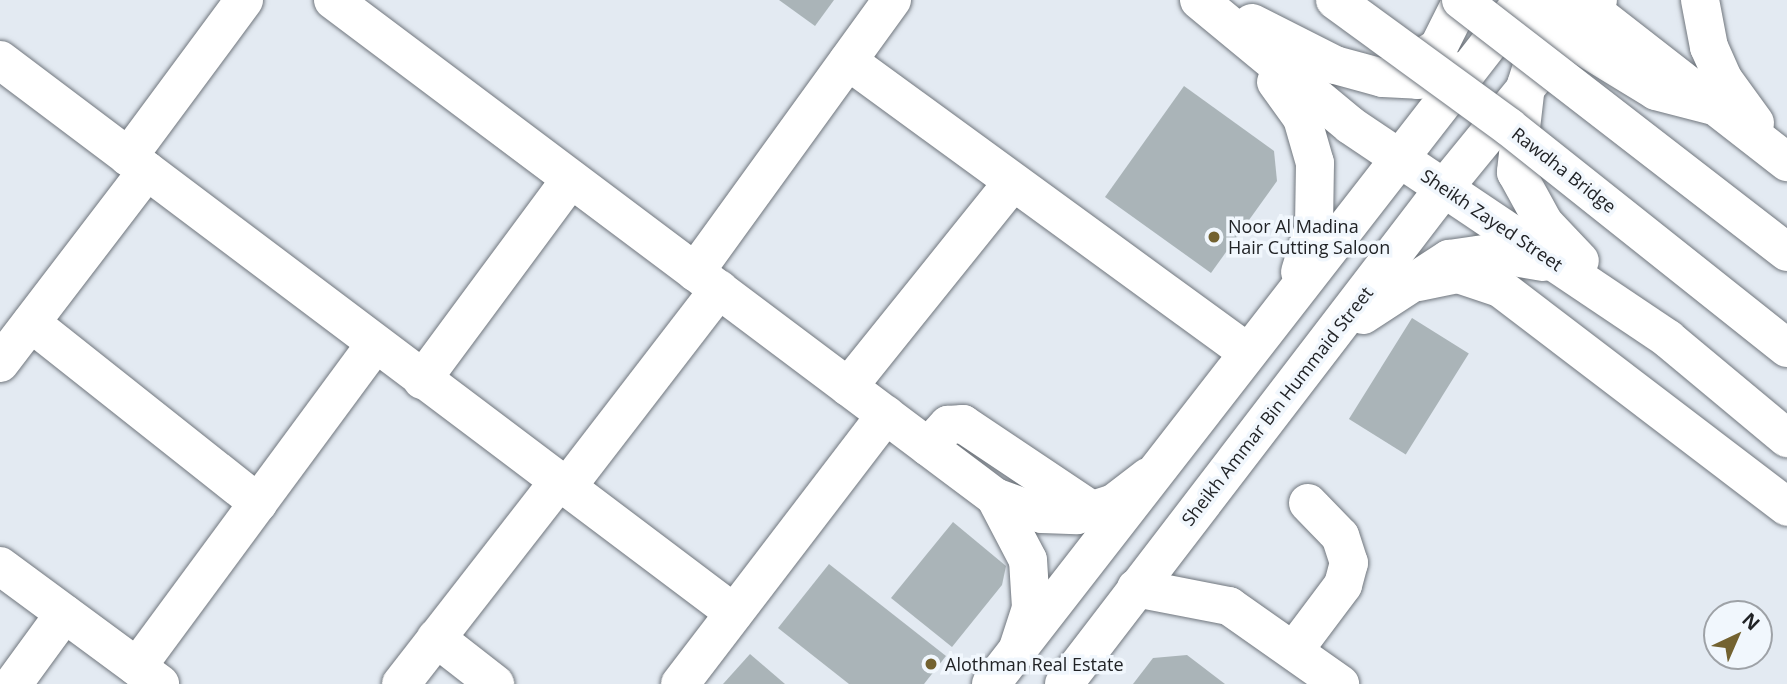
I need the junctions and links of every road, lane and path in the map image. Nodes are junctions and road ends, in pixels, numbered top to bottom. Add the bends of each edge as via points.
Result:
1 (244, 0) edge
2 (333, 0) edge
3 (892, 0) edge
4 (1178, 0) edge
5 (1199, 0) edge
6 (1214, 0) edge
7 (1335, 0) edge
8 (1462, 0) edge
9 (1475, 0) edge
10 (1523, 0) edge
11 (1553, 0) edge
12 (1700, 0) edge
13 (1589, 3) edge
14 (1552, 37) junction
15 (1478, 58) junction
16 (0, 60) edge
17 (848, 61) junction
18 (1610, 65) junction
19 (1383, 78) junction
20 (1523, 98) junction
21 (1710, 105) junction
22 (1476, 147) junction
23 (1398, 155) junction
24 (1787, 160) edge
25 (137, 164) junction
26 (571, 179) junction
27 (1013, 182) junction
28 (1444, 188) junction
29 (1787, 253) edge
30 (1557, 264) junction
31 (707, 280) junction
32 (1289, 299) junction
33 (1386, 300) junction
34 (31, 323) junction
35 (1337, 330) junction
36 (1668, 339) junction
37 (374, 344) junction
38 (1787, 348) edge
39 (1248, 353) junction
40 (0, 363) edge
41 (422, 380) junction
42 (848, 387) junction
43 (886, 415) junction
44 (1787, 438) edge
45 (928, 447) junction
46 (1149, 477) junction
47 (562, 485) junction
48 (995, 497) junction
49 (258, 503) junction
50 (1308, 503) dead end
51 (1787, 507) edge
52 (1093, 511) junction
53 (0, 566) edge
54 (1136, 588) junction
55 (734, 613) junction
56 (64, 614) junction
57 (436, 638) junction
58 (1295, 649) junction
59 (1016, 654) junction
60 (149, 675) edge
61 (13, 684) edge
62 (401, 684) edge
63 (495, 684) edge
64 (680, 684) edge
65 (991, 684) edge
66 (1064, 684) edge
67 (1340, 684) edge

1 - 25 main road
2 - 26 main road
3 - 17 main road
4 - 32 main road via 1276,82 1311,141 1314,226
5 - 23 main road, Sheikh Zayed Street via 1301,87
6 - 19 main road via 1294,48
7 - 38 main road, Rawdha Bridge, bridge via 1509,127
8 - 19 main road via 1438,48
8 - 29 main road, bridge
9 - 15 main road
10 - 15 main road
11 - 14 main road
12 - 24 main road via 1724,80
13 - 14 main road, Sheikh Ammar Bin Hummaid Street
13 - 21 main road
14 - 15 main road
14 - 18 main road
14 - 20 main road, Sheikh Ammar Bin Hummaid Street
15 - 19 main road via 1418,80
15 - 22 main road
15 - 23 main road
16 - 25 main road
17 - 27 main road
17 - 31 main road
18 - 20 main road via 1586,58 1559,65
18 - 21 main road via 1656,91
20 - 22 main road, Sheikh Ammar Bin Hummaid Street
20 - 36 main road via 1516,172 1544,223
21 - 24 main road
22 - 28 main road, Sheikh Ammar Bin Hummaid Street
23 - 28 main road, Sheikh Zayed Street
23 - 32 main road
25 - 34 main road
25 - 37 main road
26 - 31 main road
26 - 41 main road
27 - 39 main road
27 - 42 main road
28 - 30 main road, Sheikh Zayed Street
28 - 35 main road, Sheikh Ammar Bin Hummaid Street
30 - 33 main road via 1470,254 1430,268
30 - 36 main road, Sheikh Zayed Street
31 - 42 main road
31 - 47 main road
32 - 39 main road
33 - 35 main road
33 - 51 main road via 1438,275 1488,281
34 - 40 main road
34 - 49 main road
35 - 54 main road, Sheikh Ammar Bin Hummaid Street
36 - 44 main road, Sheikh Zayed Street
37 - 41 main road
37 - 49 main road
39 - 46 main road
41 - 47 main road
42 - 43 main road
43 - 45 main road
43 - 55 main road
45 - 48 main road
45 - 52 main road via 948,425 963,424
46 - 52 main road
46 - 59 main road
47 - 55 main road
47 - 57 main road
48 - 52 main road via 1042,514
48 - 59 main road via 1028,560 1031,608
49 - 60 main road
50 - 58 main road via 1340,536 1349,563 1343,585
53 - 56 main road
54 - 58 main road via 1229,606
54 - 66 main road, Sheikh Ammar Bin Hummaid Street
55 - 64 main road
56 - 60 main road
56 - 61 main road
57 - 62 main road
57 - 63 main road
58 - 67 main road
59 - 65 main road

